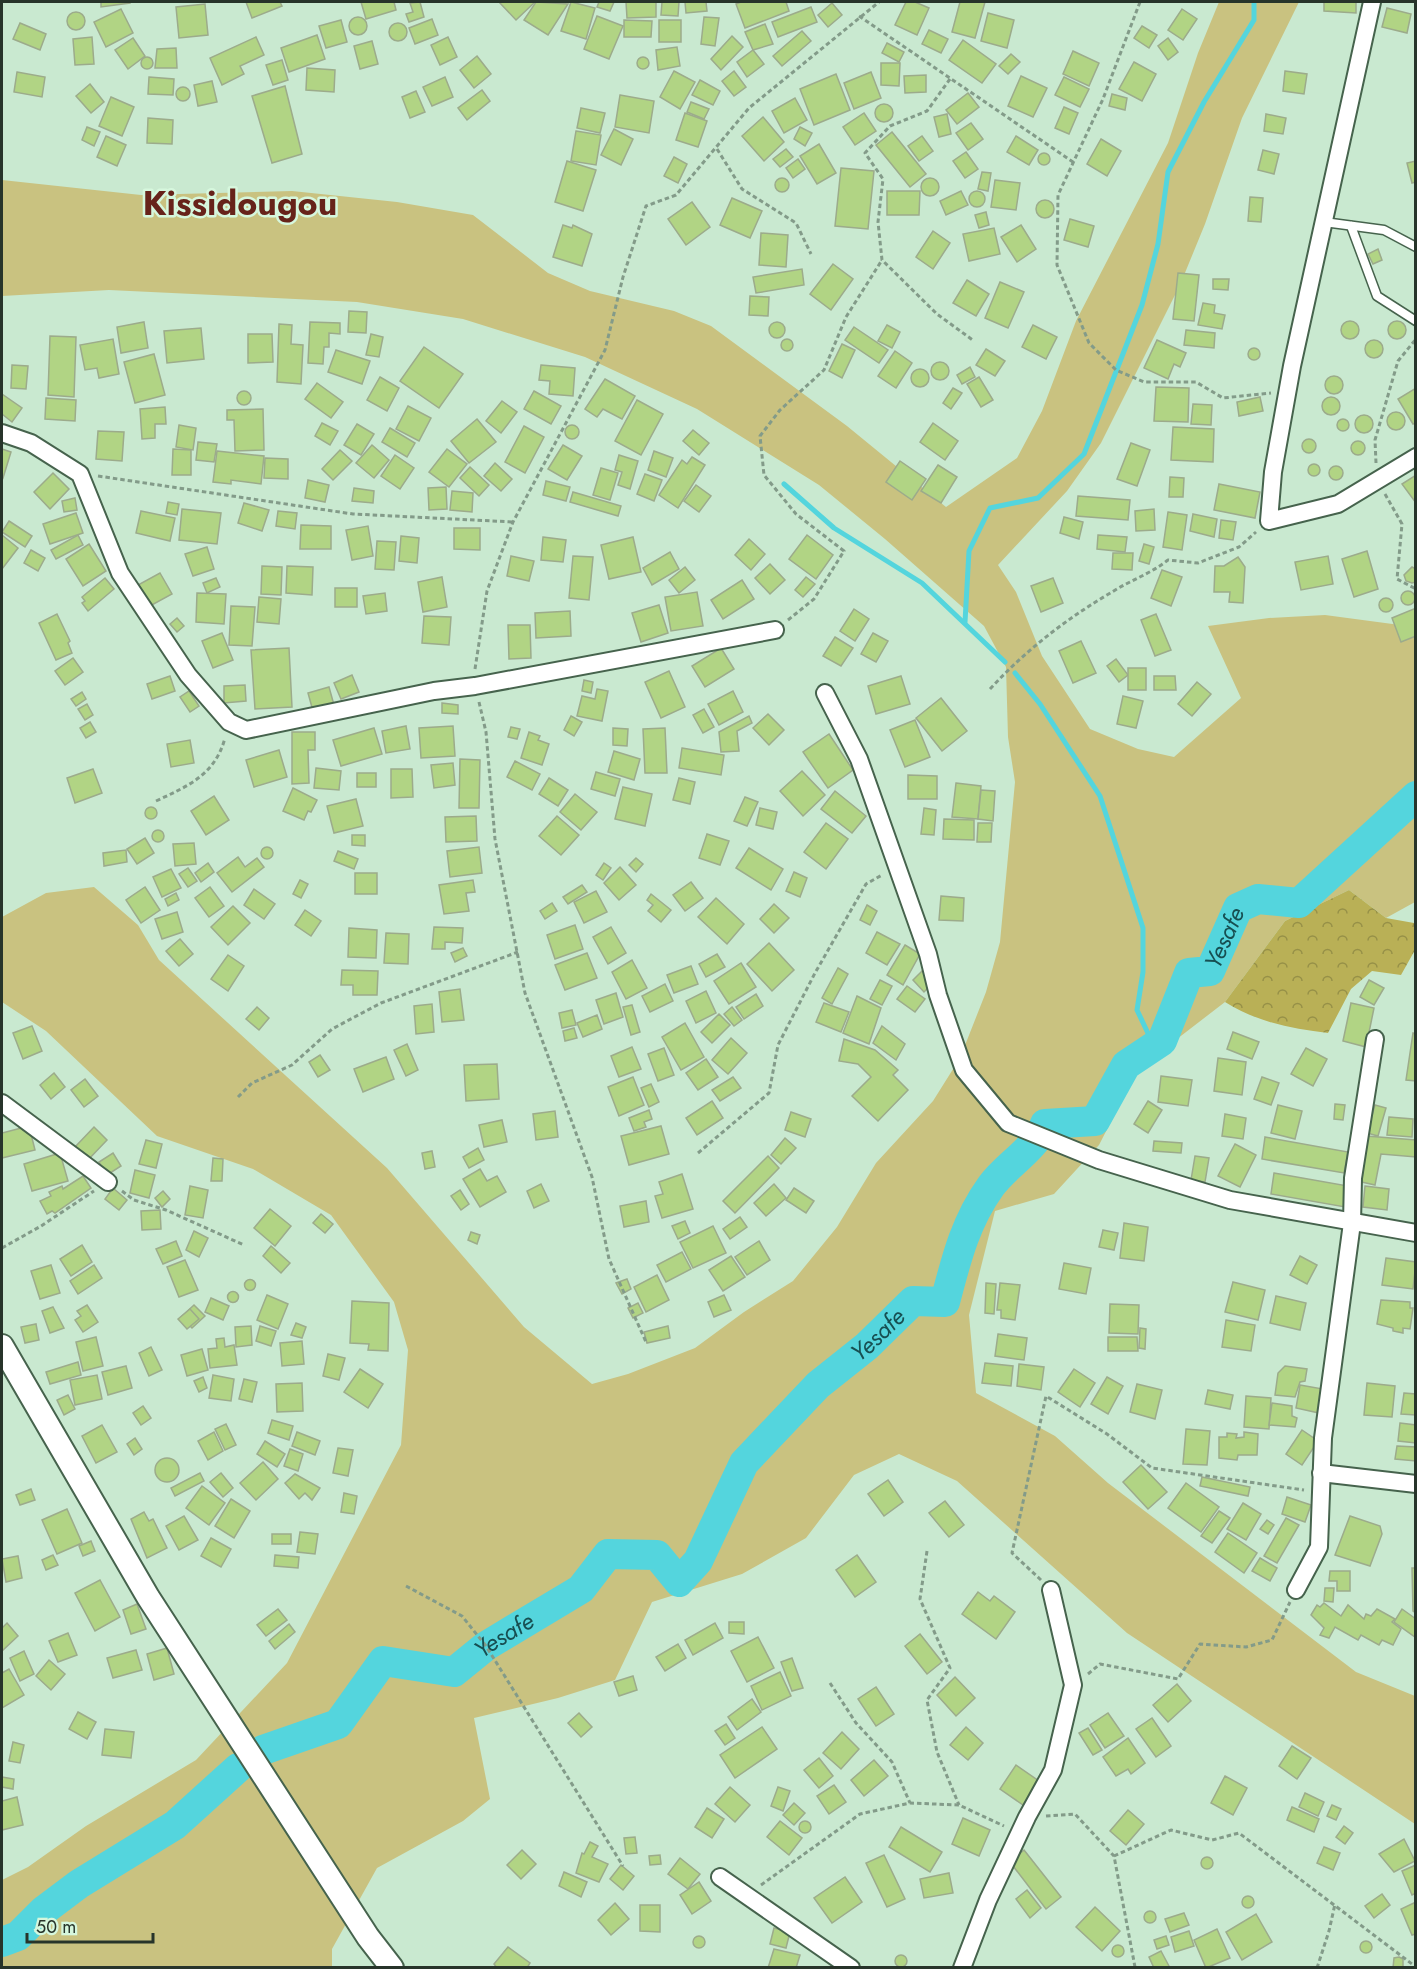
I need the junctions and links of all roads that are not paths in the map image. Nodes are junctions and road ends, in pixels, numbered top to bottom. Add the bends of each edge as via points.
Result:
1 (1372, 2) edge
2 (1324, 222) junction
3 (1351, 226) junction
4 (1416, 247) edge
5 (1416, 321) edge
6 (2, 433) edge
7 (1416, 457) edge
8 (776, 630) road end
9 (825, 693) dead end
10 (1374, 1039) dead end
11 (2, 1102) edge
12 (108, 1182) road end
13 (1352, 1223) junction
14 (1416, 1233) edge
15 (2, 1346) edge
16 (1321, 1473) junction
17 (1416, 1484) edge
18 (1051, 1590) road end
19 (1296, 1590) road end
20 (720, 1877) dead end
21 (392, 1968) edge
22 (851, 1968) edge
23 (962, 1968) edge

1 - 2 street
2 - 3 lane
2 - 7 street via 1287,392 1269,520 1338,504
3 - 4 lane via 1384,230
3 - 5 lane via 1377,296
6 - 8 street via 31,443 80,474 120,573 188,675 229,722 246,730 434,691
9 - 13 street via 859,759 964,1070 1008,1123 1099,1160 1230,1200
10 - 13 street via 1353,1178
11 - 12 street
13 - 14 street
13 - 16 street
15 - 21 street via 148,1597 368,1937
16 - 17 street
16 - 19 street via 1318,1547
18 - 23 street via 1073,1685 1053,1770 988,1900
20 - 22 street

